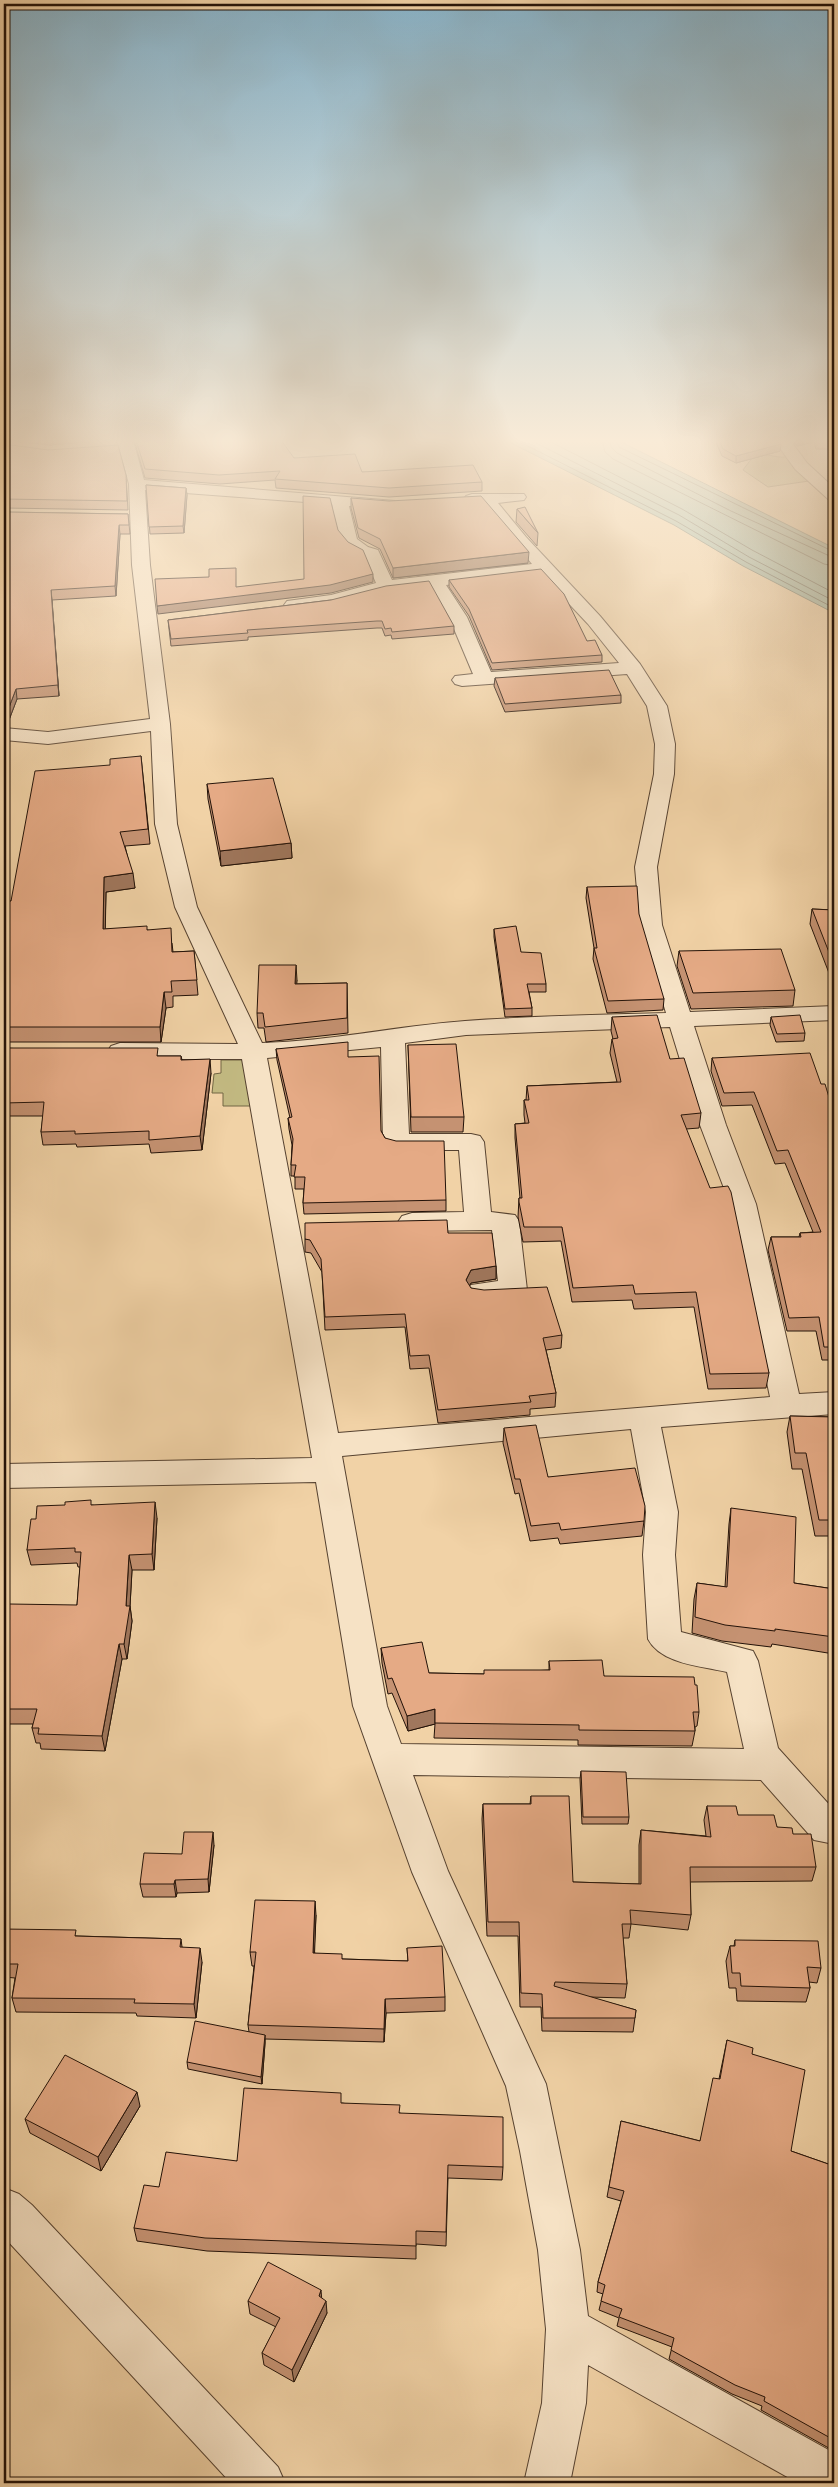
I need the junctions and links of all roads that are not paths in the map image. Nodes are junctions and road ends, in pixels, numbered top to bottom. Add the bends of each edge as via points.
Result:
1 (141, 556) edge
2 (373, 556) edge
3 (535, 556) edge
4 (546, 568) junction
5 (436, 581) junction
6 (386, 586) junction
7 (278, 607) edge
8 (166, 621) edge
9 (147, 623) junction
10 (633, 668) junction
11 (484, 678) junction
12 (462, 680) dead end
13 (160, 724) junction
14 (4, 734) edge
15 (834, 1013) edge
16 (681, 1020) junction
17 (393, 1036) junction
18 (252, 1050) junction
19 (101, 1051) edge
20 (478, 1221) junction
21 (391, 1223) edge
22 (481, 1292) edge
23 (834, 1403) edge
24 (788, 1406) junction
25 (644, 1417) junction
26 (327, 1458) junction
27 (4, 1476) edge
28 (389, 1759) junction
29 (770, 1765) junction
30 (834, 1828) edge
31 (4, 2209) edge
32 (568, 2329) junction
33 (834, 2478) edge
34 (262, 2483) edge
35 (547, 2483) edge

1 - 9 street
2 - 6 street
3 - 4 street
4 - 5 street
4 - 10 street
5 - 6 street
5 - 11 street via 458,617
6 - 7 street via 331,600
8 - 9 street
9 - 13 street
10 - 11 street
10 - 16 street via 657,706 665,744 664,774 646,867 651,925
11 - 12 street
13 - 14 street via 48,738
13 - 18 street via 166,824 186,907
15 - 16 street
16 - 17 street via 466,1028
16 - 24 street via 713,1125 743,1204
17 - 18 street via 324,1047
17 - 20 street via 396,1142 471,1142
18 - 19 street
18 - 26 street via 300,1225
20 - 21 street
20 - 22 street via 505,1221 512,1290
23 - 24 street
24 - 25 street
25 - 26 street
25 - 29 street via 662,1512 659,1555 664,1639 678,1647 741,1661 762,1753
26 - 27 street
26 - 28 street via 370,1706
28 - 29 street
28 - 32 street via 430,1872 526,2084 542,2151
29 - 30 street via 827,1828
31 - 34 street
32 - 33 street
32 - 35 street via 564,2403

